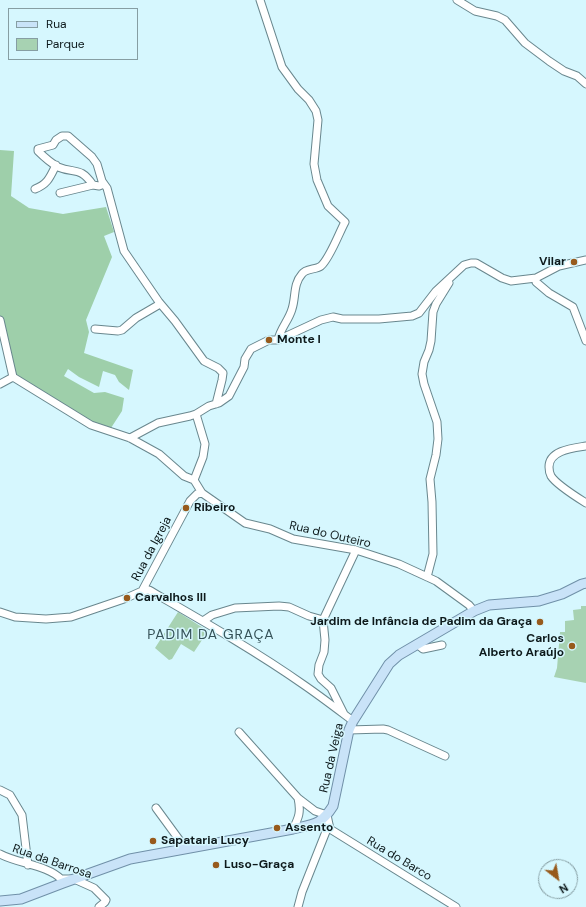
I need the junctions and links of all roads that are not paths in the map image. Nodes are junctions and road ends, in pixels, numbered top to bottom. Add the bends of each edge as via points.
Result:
1 (260, 0) edge
2 (457, 0) edge
3 (586, 84) edge
4 (56, 166) junction
5 (104, 184) junction
6 (93, 185) junction
7 (35, 189) dead end
8 (60, 192) dead end
9 (586, 260) edge
10 (454, 274) junction
11 (536, 278) junction
12 (160, 304) junction
13 (0, 320) edge
14 (95, 329) dead end
15 (278, 340) junction
16 (586, 341) edge
17 (13, 377) junction
18 (0, 384) edge
19 (216, 404) junction
20 (196, 414) junction
21 (130, 438) junction
22 (586, 446) edge
23 (194, 480) junction
24 (202, 493) junction
25 (586, 504) edge
26 (356, 550) junction
27 (427, 577) junction
28 (586, 583) edge
29 (142, 591) junction
30 (474, 611) junction
31 (0, 612) edge
32 (323, 620) junction
33 (203, 621) junction
34 (417, 644) junction
35 (442, 645) dead end
36 (344, 714) junction
37 (353, 721) junction
38 (349, 730) junction
39 (239, 732) dead end
40 (445, 756) dead end
41 (0, 790) edge
42 (298, 798) junction
43 (156, 808) dead end
44 (315, 811) junction
45 (327, 815) junction
46 (299, 817) junction
47 (317, 824) junction
48 (293, 829) junction
49 (329, 829) junction
50 (186, 849) junction
51 (0, 854) edge
52 (28, 865) junction
53 (74, 879) junction
54 (0, 901) edge
55 (99, 907) edge
56 (298, 907) edge
57 (456, 907) edge

1 - 15 street via 282,67 316,110 318,120 314,164 317,180 328,206 345,222 321,267 303,272 296,282 292,309
2 - 3 street via 476,11 505,20 525,44
4 - 5 street via 38,149 53,145 62,136 68,136 92,157
4 - 6 street via 79,171
4 - 7 street via 48,182
5 - 6 street
5 - 12 street via 124,251
6 - 8 street
9 - 11 street via 559,266
10 - 11 street via 464,265 476,263 511,281
10 - 15 street via 436,291 419,313 412,316 379,319 333,317
10 - 27 street via 433,312 431,341 422,374 437,422 438,439 430,479 433,554
11 - 16 street via 536,282 549,293 573,307
12 - 14 street via 122,330
12 - 19 street via 204,362 223,372
13 - 17 street
15 - 19 street via 269,340 251,349 229,396
17 - 18 street
17 - 21 street via 91,425
19 - 20 street
20 - 21 street via 158,423
20 - 23 street via 205,444
21 - 23 street via 159,454 184,476
22 - 25 street via 567,449 553,456 549,468 551,476 558,483
23 - 24 street
24 - 26 street, Rua do Outeiro via 245,524 270,529 293,539
24 - 29 street, Rua da Igreja via 190,501
26 - 27 street, Rua do Outeiro via 399,564
26 - 32 street
27 - 30 street, Rua do Outeiro via 469,604
28 - 30 main road, Rua da Veiga via 539,601 489,605
29 - 31 street via 71,617 15,617
29 - 33 street, Rua da Igreja via 149,590
30 - 34 main road, Rua da Veiga
32 - 33 street via 280,606 235,608 212,615
32 - 36 street via 324,652 318,674 331,688
33 - 36 street, Rua da Igreja via 304,685
34 - 35 street via 423,649
34 - 37 main road, Rua da Veiga via 389,664
36 - 37 street, Rua da Igreja
37 - 38 main road, Rua da Veiga
38 - 40 street via 388,730
38 - 45 main road, Rua da Veiga via 333,806
39 - 42 street
41 - 52 street via 10,795 22,815
42 - 44 street
42 - 46 street
43 - 50 street
44 - 45 street
44 - 46 street
45 - 47 main road, Rua da Veiga
45 - 49 street
46 - 48 street
47 - 48 main road
47 - 49 street, Rua do Barco
48 - 50 main road
49 - 56 street
49 - 57 street, Rua do Barco
50 - 53 main road via 130,859
51 - 52 street, Rua da Barrosa
52 - 53 street, Rua da Barrosa via 55,873 61,879
53 - 54 main road via 22,900
53 - 55 street, Rua da Barrosa via 94,888 106,900

